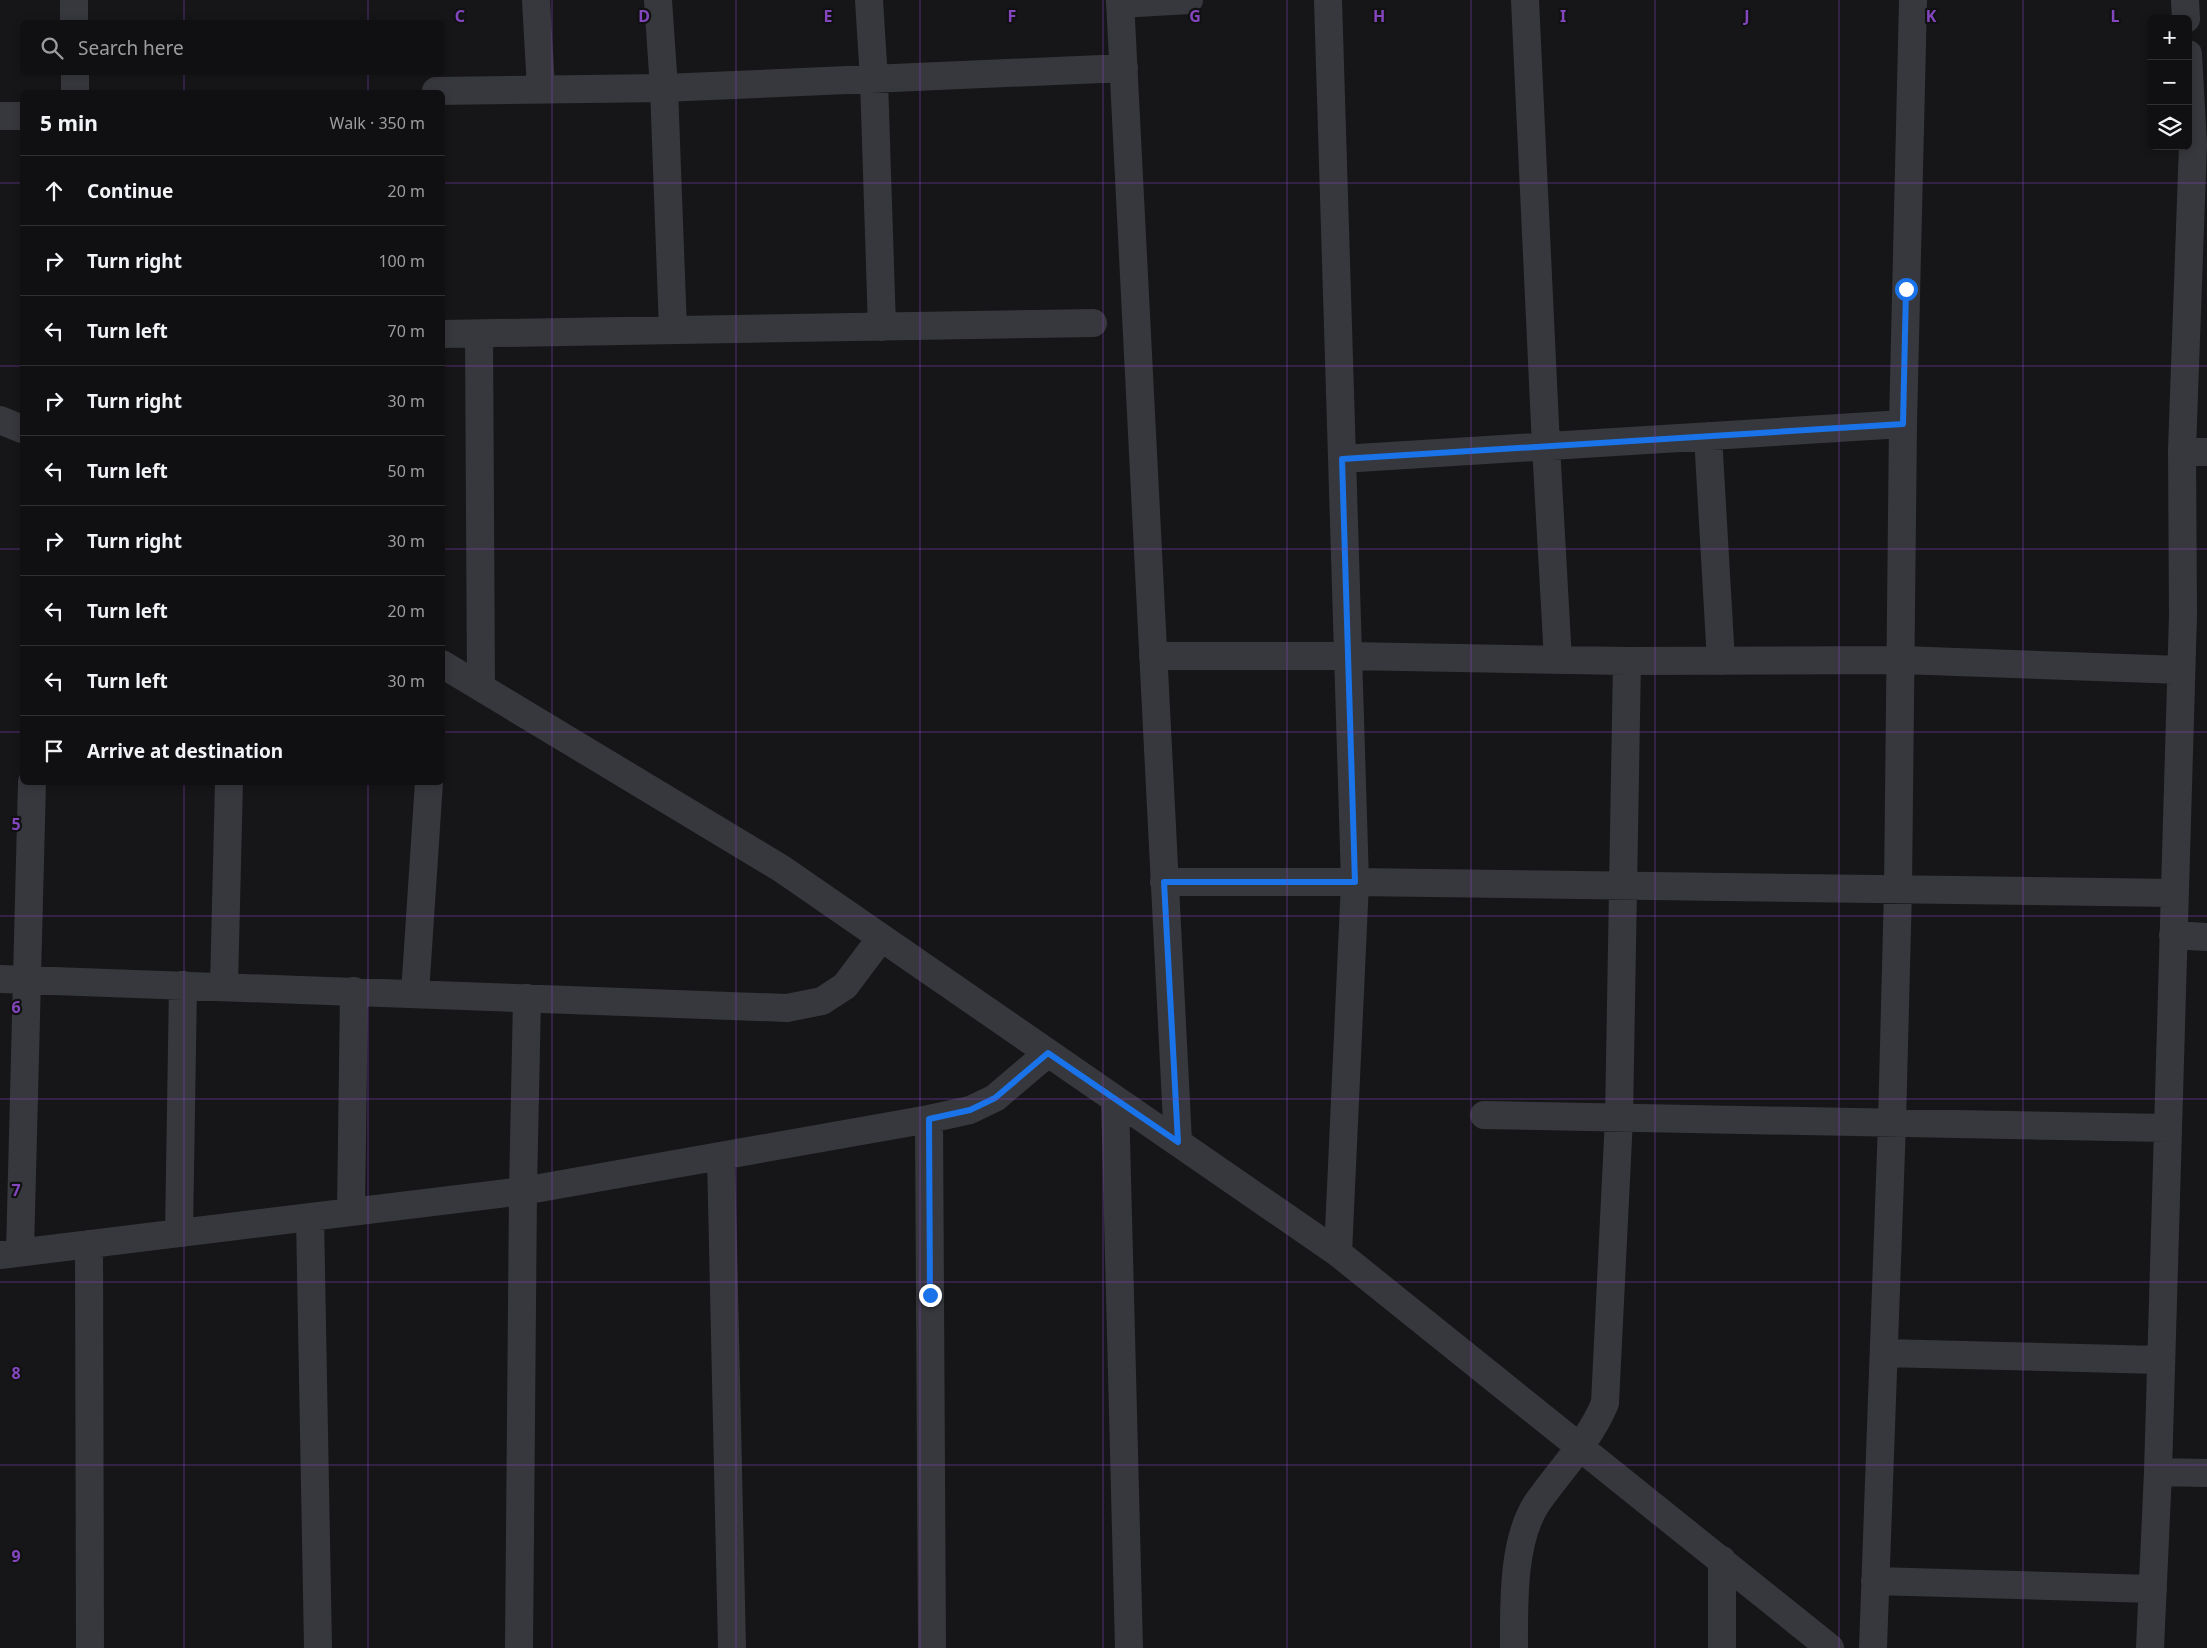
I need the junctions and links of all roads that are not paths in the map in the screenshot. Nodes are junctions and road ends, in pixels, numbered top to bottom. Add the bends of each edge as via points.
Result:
1 (74, 0) edge
2 (536, 0) edge
3 (658, 0) edge
4 (869, 0) edge
5 (1189, 0) edge
6 (1328, 0) edge
7 (1525, 0) edge
8 (1913, 0) edge
9 (2185, 0) edge
10 (1120, 2) edge
11 (2186, 15) edge
12 (74, 20) edge
13 (2189, 60) edge
14 (1124, 68) junction
15 (74, 75) edge
16 (874, 80) junction
17 (664, 88) junction
18 (541, 89) junction
19 (75, 90) edge
20 (445, 91) edge
21 (0, 116) edge
22 (20, 116) edge
23 (2200, 144) edge
24 (1093, 323) dead end
25 (882, 327) junction
26 (673, 330) junction
27 (445, 334) edge
28 (479, 334) junction
29 (0, 420) edge
30 (1903, 424) junction
31 (20, 428) edge
32 (1708, 436) junction
33 (1546, 446) junction
34 (2195, 451) edge
35 (1342, 459) junction
36 (1153, 656) junction
37 (1348, 656) junction
38 (1558, 660) junction
39 (1900, 660) junction
40 (1627, 661) junction
41 (1721, 661) junction
42 (445, 666) edge
43 (2181, 670) junction
44 (481, 687) junction
45 (32, 785) edge
46 (229, 785) edge
47 (429, 785) edge
48 (1164, 882) junction
49 (1355, 882) junction
50 (1624, 886) junction
51 (1898, 890) junction
52 (2174, 893) junction
53 (2173, 935) junction
54 (2207, 937) edge
55 (881, 938) junction
56 (13, 979) edge
57 (183, 985) junction
58 (224, 986) junction
59 (354, 991) junction
60 (415, 993) junction
61 (528, 998) junction
62 (1048, 1053) junction
63 (1115, 1099) junction
64 (1484, 1115) dead end
65 (1619, 1118) junction
66 (929, 1119) junction
67 (1892, 1123) junction
68 (2167, 1128) junction
69 (1178, 1142) junction
70 (721, 1156) junction
71 (523, 1191) junction
72 (350, 1212) junction
73 (310, 1217) junction
74 (179, 1233) junction
75 (89, 1244) junction
76 (10, 1253) edge
77 (1338, 1253) junction
78 (1884, 1353) junction
79 (2160, 1360) junction
80 (1579, 1446) junction
81 (2158, 1472) junction
82 (2207, 1473) edge
83 (1722, 1560) junction
84 (1875, 1581) junction
85 (2153, 1589) junction
86 (90, 1648) edge
87 (318, 1648) edge
88 (519, 1648) edge
89 (732, 1648) edge
90 (932, 1648) edge
91 (1129, 1648) edge
92 (1514, 1648) edge
93 (1722, 1648) edge
94 (1830, 1648) edge
95 (1872, 1648) edge
96 (2150, 1648) edge

1 - 12 street
2 - 18 street
3 - 17 street
4 - 16 street
5 - 10 street
6 - 35 street
7 - 33 street
8 - 30 street
9 - 11 street
10 - 14 street
13 - 23 street
14 - 16 street
14 - 36 street
15 - 19 street
16 - 17 street
16 - 25 street
17 - 18 street
17 - 26 street
18 - 20 street
21 - 22 street
23 - 34 street
24 - 25 street
25 - 26 street
26 - 28 street
27 - 28 street
28 - 44 street
29 - 31 street
30 - 32 street
30 - 39 street
32 - 33 street
32 - 41 street
33 - 35 street
33 - 38 street
34 - 43 street
35 - 37 street
36 - 37 street
36 - 48 street
37 - 38 street
37 - 49 street
38 - 40 street
39 - 41 street
39 - 43 street
39 - 51 street
40 - 41 street
40 - 50 street
42 - 44 street
43 - 52 street
44 - 55 street via 782,869
45 - 56 street
46 - 58 street
47 - 60 street
48 - 49 street
48 - 69 street
49 - 50 street
49 - 77 street
50 - 51 street
50 - 65 street
51 - 52 street
51 - 67 street
52 - 53 street
53 - 54 street
53 - 68 street
55 - 61 street via 845,986 822,1001 787,1008
55 - 62 street
56 - 57 street
56 - 76 street
57 - 58 street
57 - 74 street
58 - 59 street
59 - 60 street
59 - 72 street
60 - 61 street
61 - 71 street
62 - 63 street
62 - 66 street via 995,1098 970,1110
63 - 69 street
63 - 91 street
64 - 65 street
65 - 67 street
65 - 80 street via 1605,1403 1597,1422
66 - 70 street
66 - 90 street
67 - 68 street
67 - 78 street
68 - 79 street
69 - 77 street
70 - 71 street
70 - 89 street
71 - 72 street
71 - 88 street
72 - 73 street
73 - 74 street
73 - 87 street
74 - 75 street
75 - 76 street
75 - 86 street
77 - 80 street
78 - 79 street
78 - 84 street
79 - 81 street
80 - 83 street
80 - 92 street via 1536,1505 1522,1539 1515,1578
81 - 82 street
81 - 85 street
83 - 93 street
83 - 94 street
84 - 85 street
84 - 95 street
85 - 96 street

